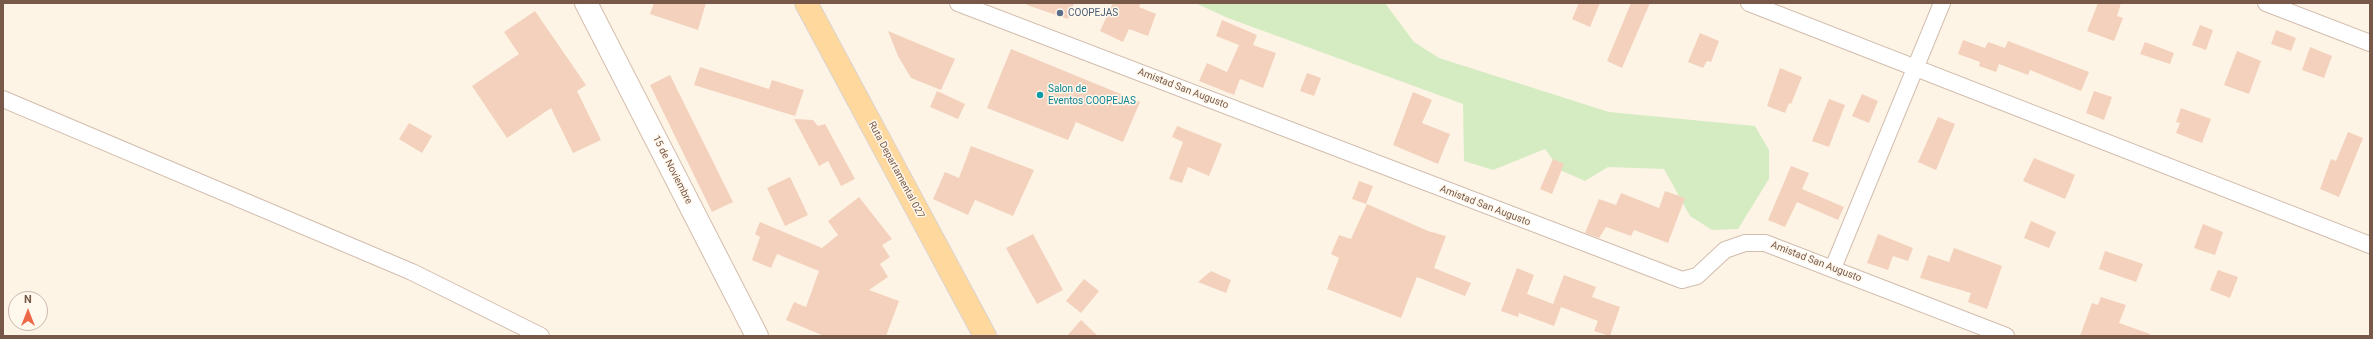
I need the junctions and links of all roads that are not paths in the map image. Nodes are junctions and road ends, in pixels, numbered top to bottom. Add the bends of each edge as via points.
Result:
1 (586, 3) edge
2 (806, 3) edge
3 (958, 3) edge
4 (1749, 3) edge
5 (1942, 3) edge
6 (2266, 3) edge
7 (2370, 43) edge
8 (1917, 69) junction
9 (3, 99) edge
10 (2370, 245) edge
11 (1833, 268) junction
12 (986, 335) edge
13 (541, 336) edge
14 (757, 336) edge
15 (2006, 336) edge

1 - 14 street, 15 de Noviembre
2 - 12 main road, Ruta Departamental 027
3 - 11 street, Amistad San Augusto via 1682,280 1697,276 1725,250 1745,243 1766,243
4 - 8 street
5 - 8 street
6 - 7 street
8 - 10 street
8 - 11 street
9 - 13 street via 412,272
11 - 15 street, Amistad San Augusto

